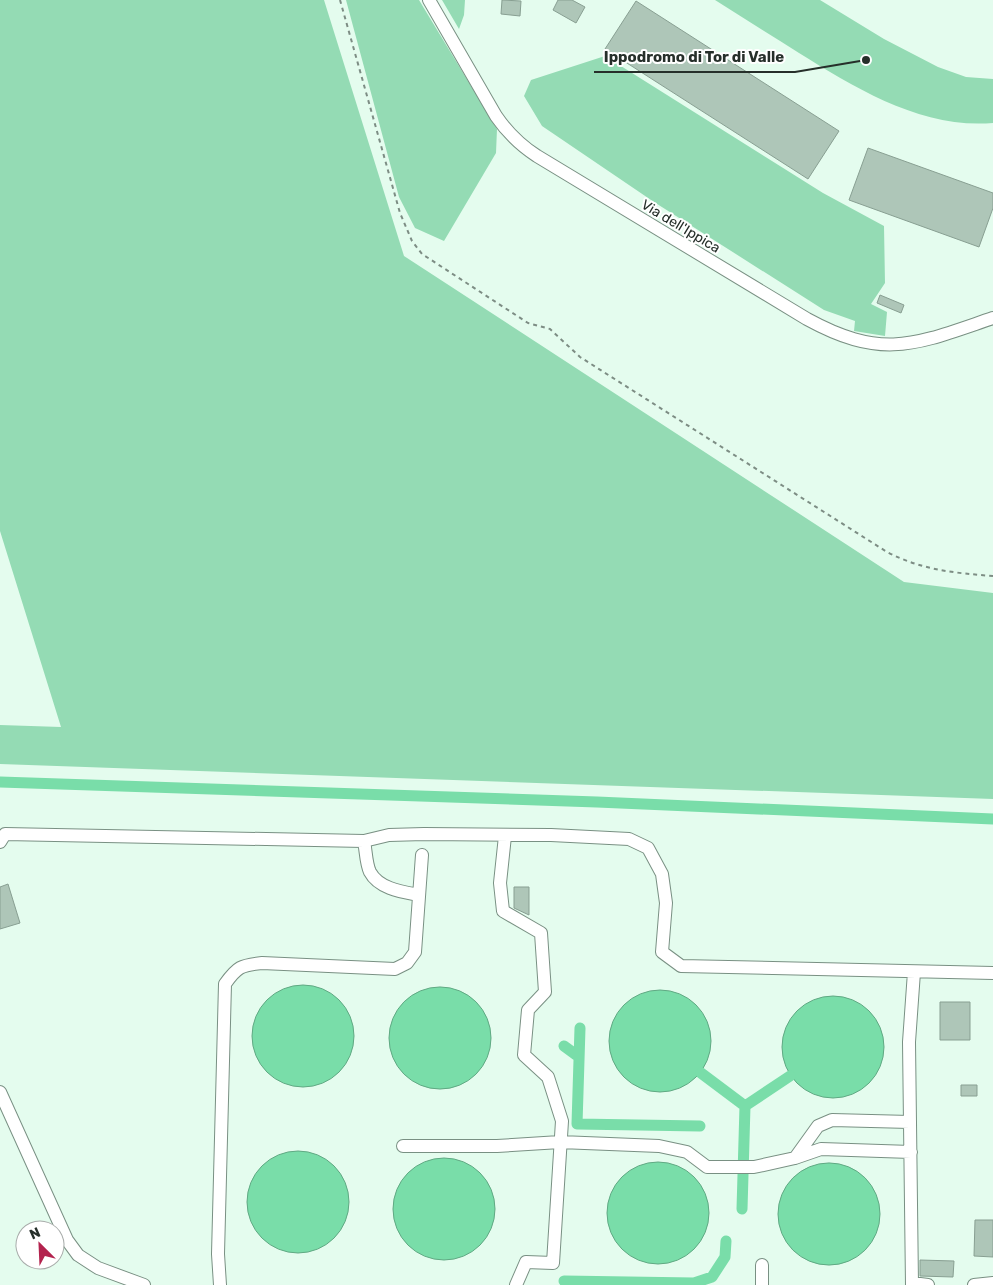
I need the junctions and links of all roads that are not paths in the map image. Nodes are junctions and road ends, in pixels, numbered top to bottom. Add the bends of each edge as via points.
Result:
1 (429, 0) edge
2 (993, 318) edge
3 (2, 836) edge
4 (505, 836) junction
5 (364, 841) junction
6 (422, 855) dead end
7 (419, 895) junction
8 (914, 972) junction
9 (993, 973) edge
10 (0, 1092) edge
11 (910, 1122) junction
12 (560, 1142) junction
13 (403, 1146) dead end
14 (911, 1152) junction
15 (795, 1158) junction
16 (762, 1265) dead end
17 (993, 1283) edge
18 (912, 1284) edge
19 (144, 1285) edge
20 (220, 1285) edge
21 (516, 1285) edge
22 (762, 1285) edge
23 (928, 1285) edge
24 (974, 1285) edge

1 - 2 street, Via dell'Ippica via 496,116 522,146 807,319 848,338 889,346 930,339
3 - 5 street
4 - 5 street via 389,835
4 - 8 street via 628,839 648,848 662,874 666,903 662,952 681,966
4 - 12 street via 500,883 503,911 541,933 545,992 528,1010 524,1055 548,1077 562,1121
5 - 7 street via 370,872 375,879 394,891
6 - 7 street
7 - 20 street via 415,952 407,963 395,968 248,964 234,971 225,984 218,1254
8 - 9 street
8 - 11 street
10 - 19 street via 67,1240 78,1255 98,1268
11 - 14 street
11 - 15 street via 832,1120 818,1126
12 - 13 street
12 - 15 street via 659,1146 687,1152 707,1167 754,1167
12 - 21 street via 553,1263 526,1262
14 - 15 street via 821,1149
14 - 18 street
16 - 22 street
17 - 24 street
18 - 23 street

